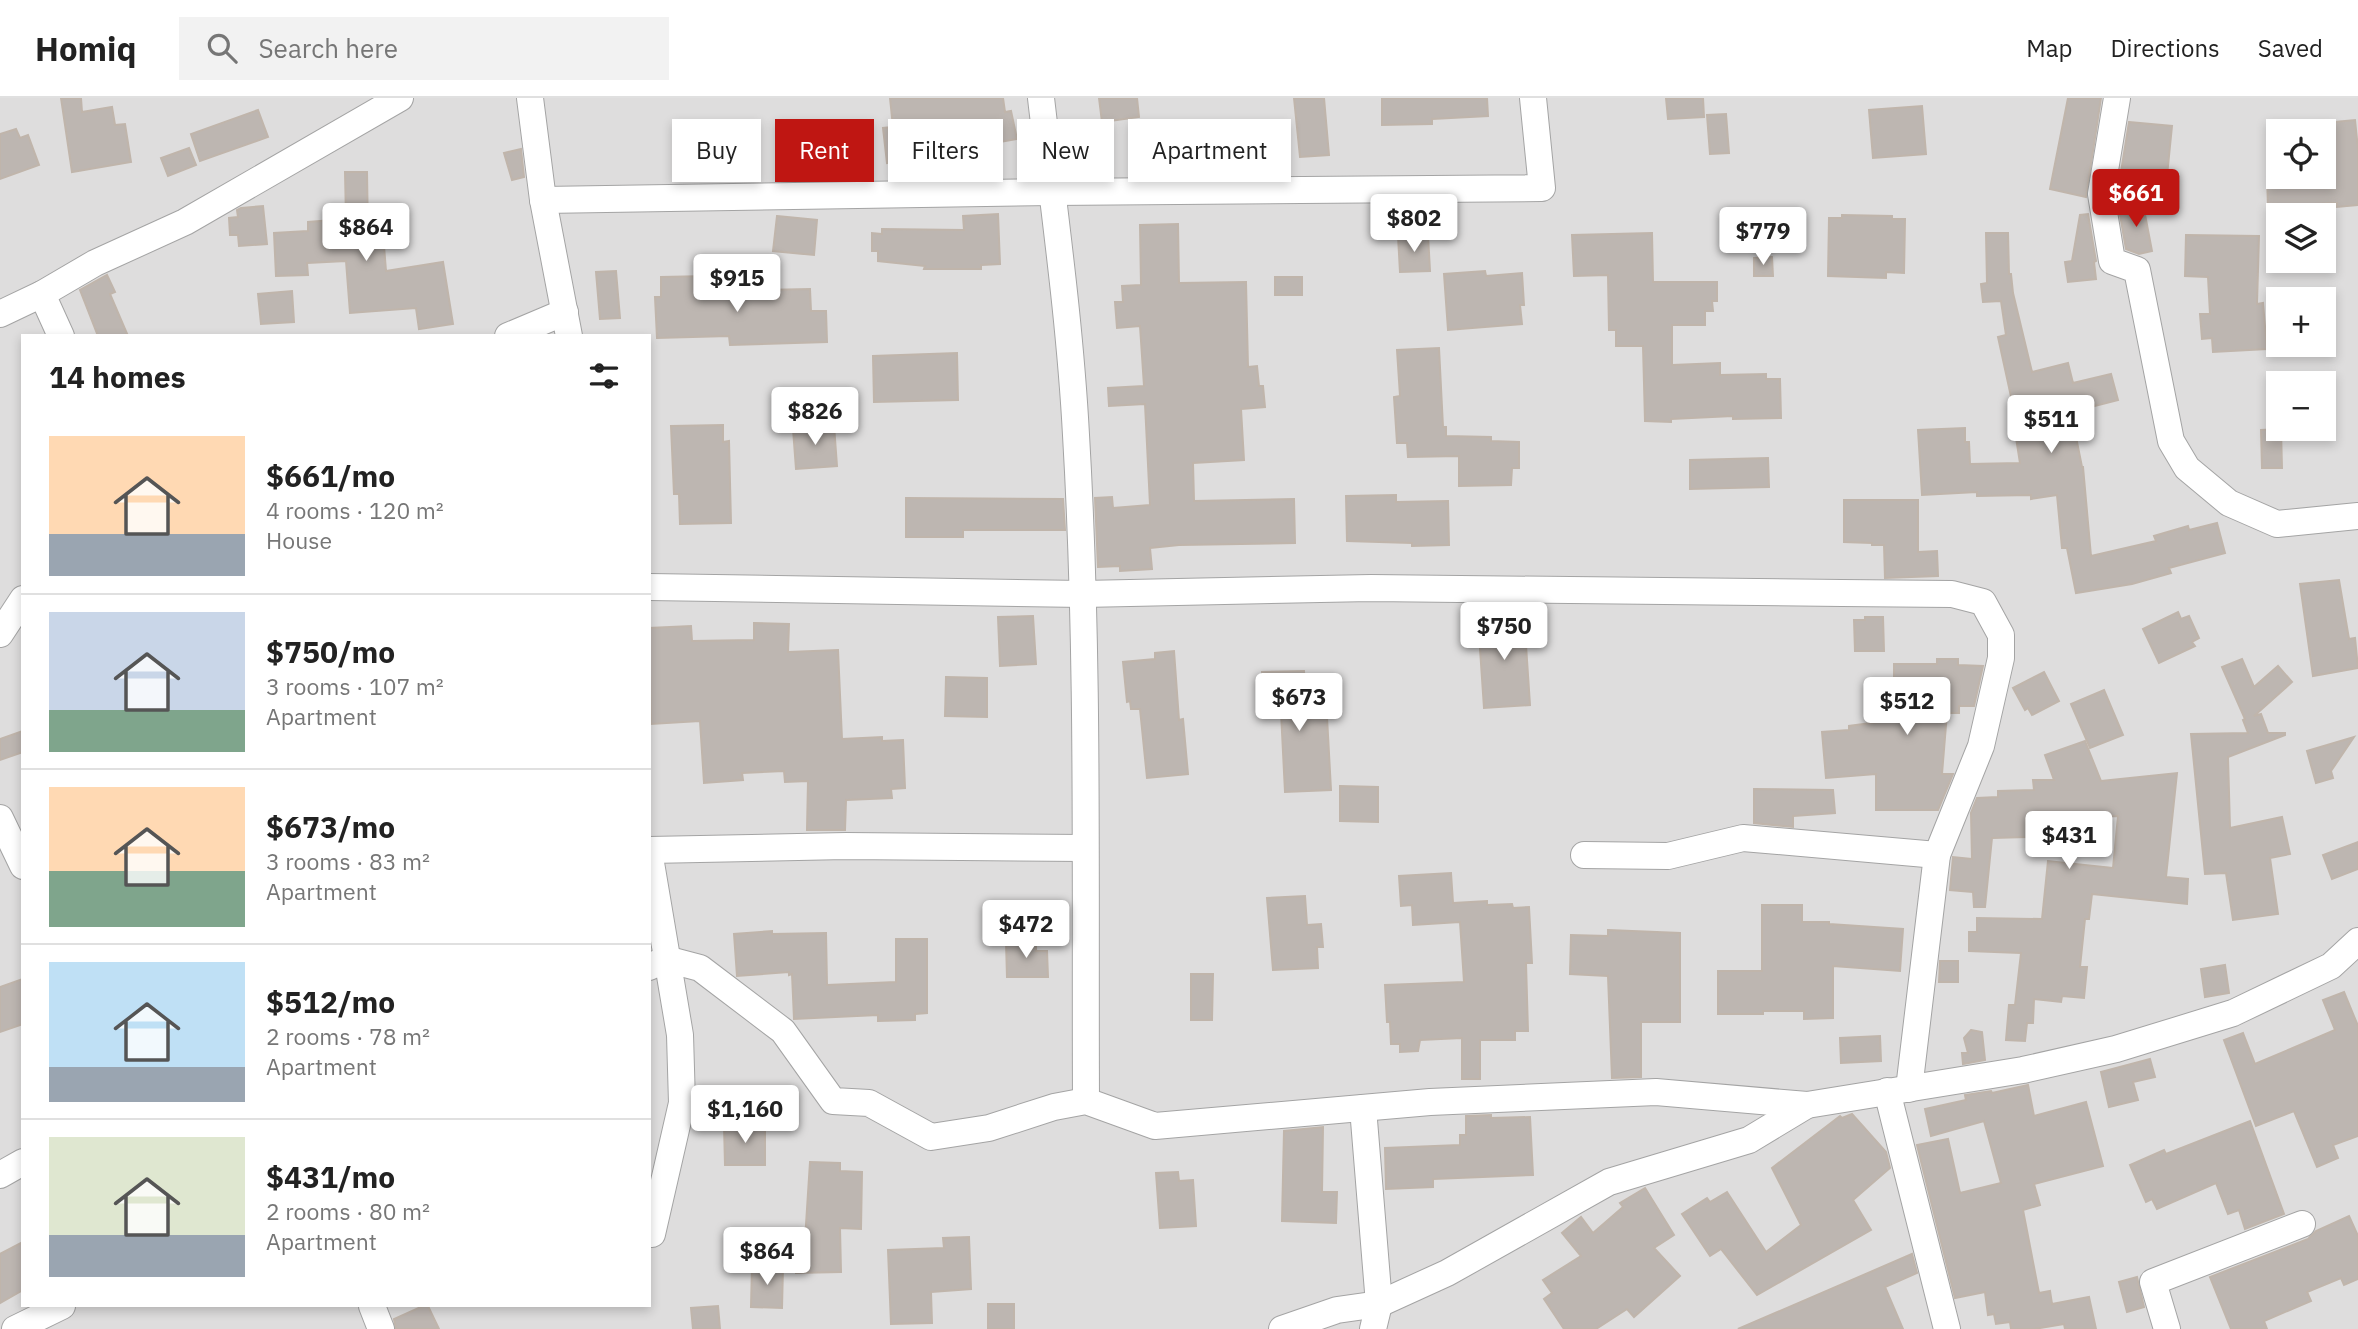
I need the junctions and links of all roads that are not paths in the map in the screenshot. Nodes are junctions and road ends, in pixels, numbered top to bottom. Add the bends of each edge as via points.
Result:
1 (400, 98) edge
2 (530, 98) edge
3 (1041, 98) edge
4 (1533, 98) edge
5 (2117, 98) edge
6 (1052, 192) junction
7 (543, 200) junction
8 (42, 294) junction
9 (0, 314) edge
10 (567, 324) edge
11 (60, 334) edge
12 (518, 334) edge
13 (2358, 516) edge
14 (651, 587) edge
15 (1083, 594) junction
16 (21, 602) edge
17 (0, 634) edge
18 (0, 818) edge
19 (1085, 848) junction
20 (651, 850) edge
21 (1584, 855) dead end
22 (1937, 855) junction
23 (21, 862) edge
24 (651, 875) edge
25 (2358, 941) edge
26 (658, 963) edge
27 (1898, 1090) junction
28 (1086, 1101) junction
29 (1807, 1105) junction
30 (1363, 1108) junction
31 (21, 1164) edge
32 (0, 1175) edge
33 (2302, 1224) dead end
34 (652, 1234) dead end
35 (60, 1307) edge
36 (372, 1307) edge
37 (1376, 1316) edge
38 (15, 1329) edge
39 (381, 1329) edge
40 (1282, 1329) edge
41 (1947, 1329) edge
42 (2167, 1329) edge

1 - 8 street via 185,222 95,263
2 - 7 street
3 - 6 street
4 - 6 street via 1542,188
5 - 13 street via 2101,194 2112,261 2137,270 2171,440 2187,468 2228,503 2277,524
6 - 7 street
6 - 15 street via 1076,433
7 - 10 street
8 - 9 street
8 - 11 street
10 - 12 street
14 - 15 street
15 - 19 street
15 - 22 street via 1384,588 1952,594 1983,602 2001,635 2001,658 1981,746
16 - 17 street
18 - 23 street
19 - 20 street
19 - 28 street
21 - 22 street via 1668,856 1743,838
22 - 27 street
24 - 26 street
25 - 27 street via 2331,966 2233,1013 2116,1049
26 - 28 street via 700,968 783,1031 833,1101 869,1103 931,1137 989,1128
26 - 34 street via 680,1035 682,1103
27 - 29 street
27 - 41 street
28 - 30 street via 1155,1126
29 - 30 street via 1656,1092
29 - 37 street via 1749,1140 1609,1181
30 - 37 street
31 - 32 street
33 - 42 street via 2153,1282
35 - 38 street
36 - 39 street
37 - 40 street via 1337,1310

